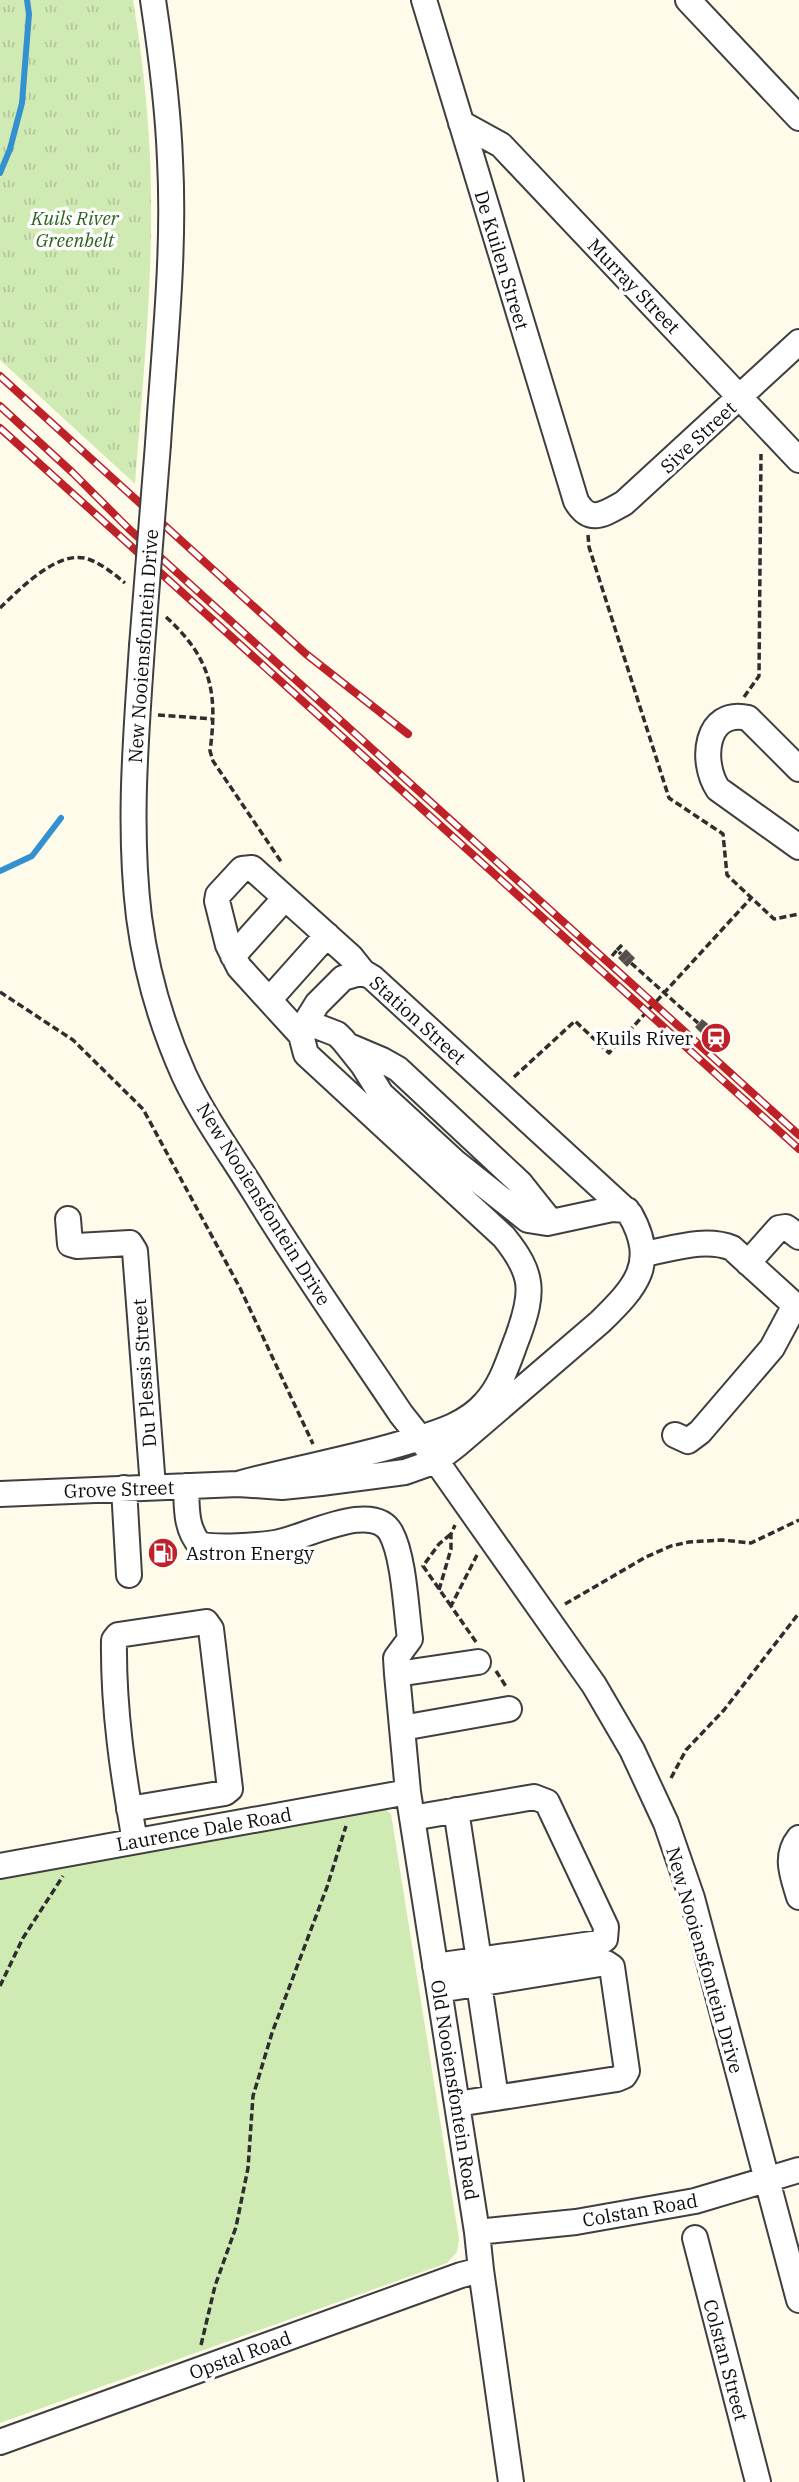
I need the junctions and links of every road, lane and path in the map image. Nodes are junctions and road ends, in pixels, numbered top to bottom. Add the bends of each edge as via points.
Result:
1 (153, 0) edge
2 (424, 0) edge
3 (688, 0) edge
4 (799, 118) edge
5 (461, 123) junction
6 (799, 342) edge
7 (740, 398) junction
8 (761, 446) dead end
9 (799, 460) edge
10 (588, 515) joint
11 (589, 547) dead end
12 (127, 585) dead end
13 (0, 608) edge
14 (164, 615) dead end
15 (744, 695) dead end
16 (153, 715) dead end
17 (212, 719) junction
18 (799, 769) edge
19 (799, 847) edge
20 (287, 870) dead end
21 (285, 898) junction
22 (751, 898) junction
23 (799, 914) edge
24 (327, 935) junction
25 (622, 945) dead end
26 (233, 956) junction
27 (612, 956) dead end
28 (631, 963) dead end
29 (363, 972) junction
30 (0, 992) edge
31 (664, 993) junction
32 (269, 1000) junction
33 (698, 1023) dead end
34 (304, 1028) junction
35 (717, 1029) dead end
36 (706, 1041) dead end
37 (517, 1074) dead end
38 (627, 1210) junction
39 (68, 1219) dead end
40 (799, 1237) edge
41 (644, 1254) junction
42 (748, 1263) junction
43 (797, 1307) edge
44 (676, 1435) dead end
45 (420, 1438) junction
46 (317, 1452) dead end
47 (436, 1461) junction
48 (238, 1484) junction
49 (186, 1486) junction
50 (153, 1487) junction
51 (124, 1488) junction
52 (0, 1494) edge
53 (799, 1520) edge
54 (455, 1523) dead end
55 (451, 1534) junction
56 (478, 1554) dead end
57 (129, 1574) dead end
58 (439, 1590) junction
59 (565, 1604) dead end
60 (451, 1606) junction
61 (799, 1613) edge
62 (483, 1658) junction
63 (398, 1686) junction
64 (511, 1702) joint
65 (402, 1728) junction
66 (668, 1783) dead end
67 (408, 1792) junction
68 (345, 1804) junction
69 (129, 1809) junction
70 (456, 1810) junction
71 (412, 1818) junction
72 (799, 1838) edge
73 (135, 1841) junction
74 (78, 1852) junction
75 (0, 1866) edge
76 (799, 1897) edge
77 (479, 1960) junction
78 (437, 1978) junction
79 (479, 1984) junction
80 (0, 1986) edge
81 (496, 2098) junction
82 (457, 2104) junction
83 (799, 2170) edge
84 (766, 2179) junction
85 (477, 2232) junction
86 (695, 2238) dead end
87 (481, 2270) junction
88 (799, 2301) edge
89 (199, 2354) dead end
90 (0, 2442) edge
91 (508, 2481) edge
92 (758, 2482) edge

1 - 45 street, New Nooiensfontein Drive, bridge via 167,112 171,234 133,789 142,931 184,1075 275,1225
2 - 5 street, De Kuilen Street
3 - 4 street
5 - 7 street, Murray Street via 501,145
5 - 10 street, De Kuilen Street via 576,501
6 - 7 street, Sive Street
7 - 9 street, Murray Street
7 - 10 street, Sive Street via 624,503
8 - 15 path via 759,676
11 - 22 path via 669,798 723,834 727,875
12 - 13 path via 98,564 73,557 31,580
14 - 17 path via 201,657 211,686
16 - 17 path
17 - 20 path via 213,761
18 - 19 street via 748,718 724,721 709,740 708,765 718,789
21 - 24 street
21 - 26 street
21 - 26 street via 252,868 242,869 222,888 217,901
22 - 23 path via 774,919
22 - 31 path
24 - 29 street
24 - 32 street
25 - 27 path
26 - 32 street
28 - 31 path
29 - 34 street, Station Street via 336,984 317,1004
29 - 38 street, Station Street
30 - 46 path via 74,1040 143,1109 240,1288
31 - 33 path
31 - 37 path via 609,1053 575,1021
32 - 34 street
34 - 38 street via 337,1034 348,1046 398,1069 520,1182 551,1222
34 - 45 street via 306,1054 504,1237 525,1268 529,1293 525,1315 496,1390 465,1421
35 - 36 path
38 - 41 street, Station Street via 640,1230
39 - 50 street, Du Plessis Street via 70,1244 130,1243 135,1251
40 - 42 street via 786,1227 779,1228
41 - 42 street via 713,1243 732,1248
41 - 47 street via 637,1280 622,1301
42 - 43 street
43 - 44 street via 772,1348 701,1432 688,1441
45 - 47 street, New Nooiensfontein Drive
45 - 48 street, Grove Street
47 - 48 street, Grove Street via 405,1472 321,1483
47 - 84 street, New Nooiensfontein Drive via 594,1685 649,1786 692,1898
48 - 49 street, Grove Street
49 - 50 street, Grove Street
49 - 63 street via 187,1520 200,1545 275,1543 355,1519 387,1528 398,1551 410,1639 396,1658
50 - 51 street, Grove Street
51 - 52 street, Grove Street
51 - 57 street
53 - 59 path via 751,1543 722,1540 671,1546
54 - 55 path
55 - 58 path
55 - 58 path via 423,1566
56 - 60 path
58 - 60 path
60 - 62 path
61 - 66 path via 724,1710 686,1749
62 - 63 street
62 - 64 path
63 - 65 street, Old Nooiensfontein Road
64 - 65 street
65 - 67 street, Old Nooiensfontein Road
67 - 68 street, Laurence Dale Road
67 - 71 street, Old Nooiensfontein Road
68 - 73 street, Laurence Dale Road
68 - 89 path via 347,1823 327,1887 253,2096 236,2227 215,2286
69 - 69 street via 121,1766 114,1640 118,1634 206,1622 211,1629 230,1788 225,1793
69 - 73 street
70 - 71 street
70 - 77 street
70 - 77 street via 534,1797 547,1802 606,1927 605,1939 599,1942
71 - 78 street, Old Nooiensfontein Road
72 - 76 street via 790,1865
73 - 74 street, Laurence Dale Road
74 - 75 street, Laurence Dale Road
74 - 80 path via 23,1938
77 - 78 street
78 - 79 street
78 - 82 street, Old Nooiensfontein Road
79 - 81 street
79 - 81 street via 606,1963 612,1967 627,2071 624,2076
81 - 82 street
82 - 85 street, Old Nooiensfontein Road
83 - 84 street, Colstan Road
84 - 85 street, Colstan Road via 695,2201 636,2212
84 - 88 street, New Nooiensfontein Drive
85 - 87 street, Old Nooiensfontein Road
86 - 92 street, Colstan Street
87 - 90 street, Opstal Road
87 - 91 street, Old Nooiensfontein Road

